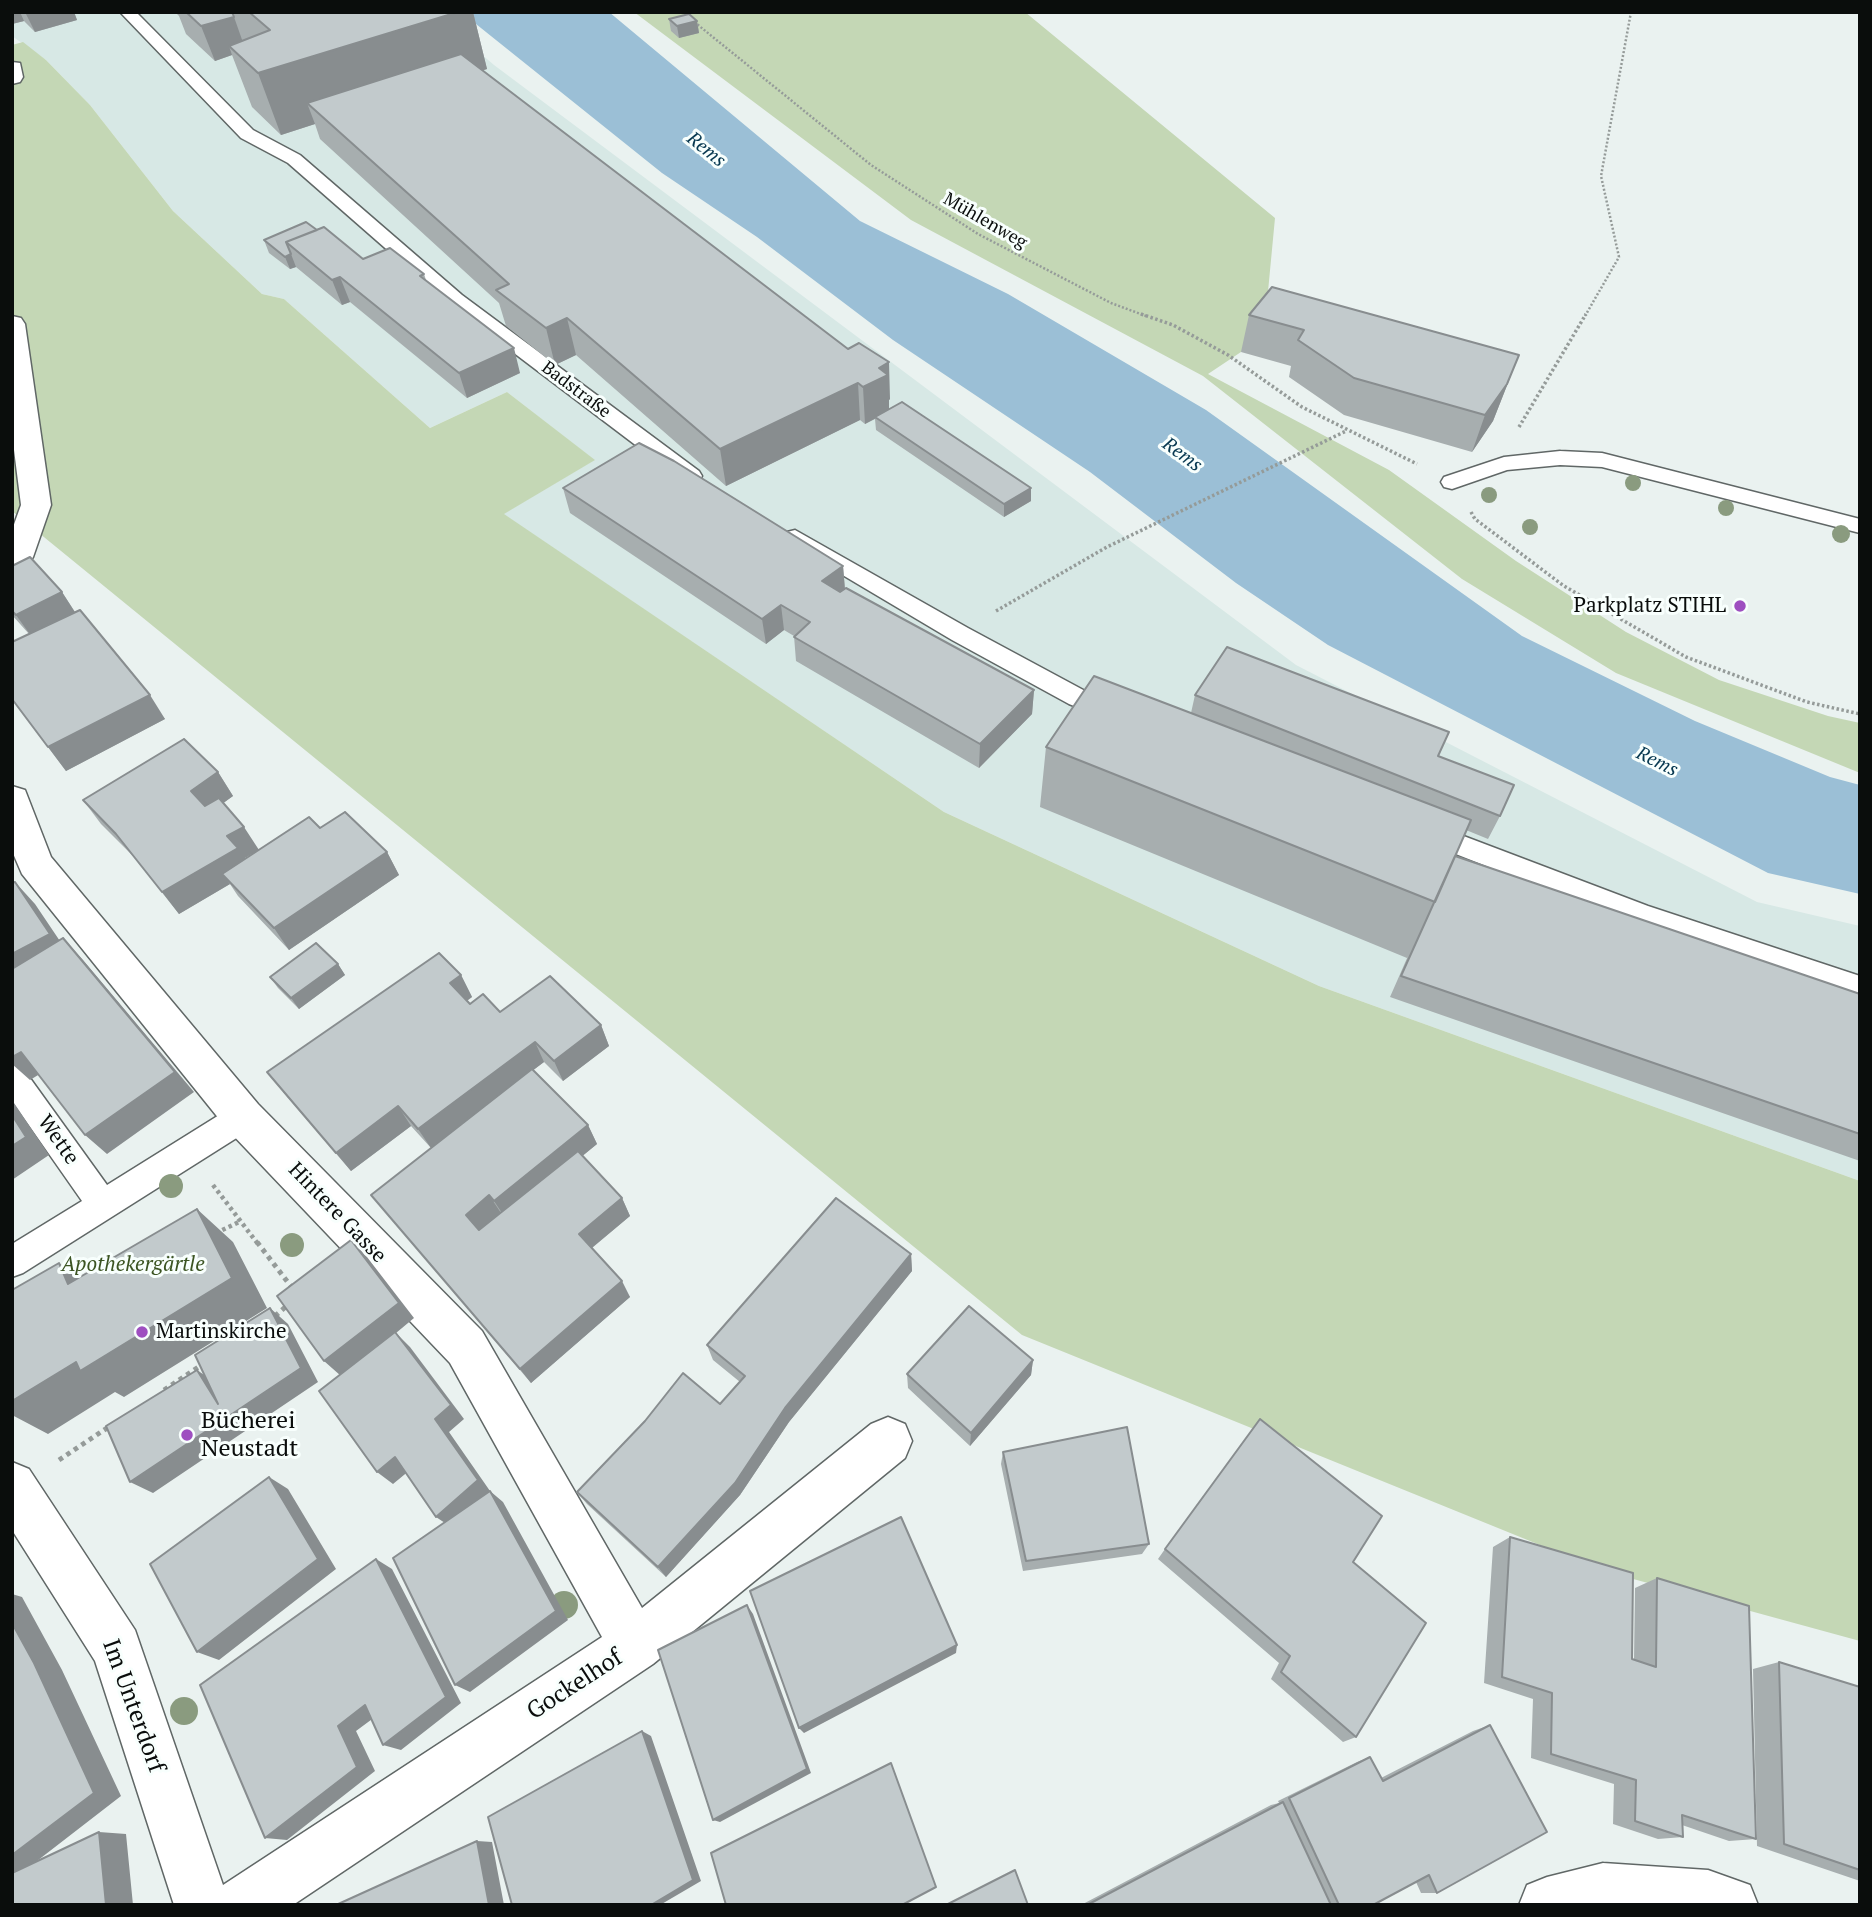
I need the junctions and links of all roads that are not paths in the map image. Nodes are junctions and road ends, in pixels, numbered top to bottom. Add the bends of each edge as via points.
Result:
1 (127, 12) edge
2 (12, 68) edge
3 (12, 77) edge
4 (12, 324) edge
5 (1452, 482) road end
6 (713, 489) edge
7 (1860, 526) edge
8 (783, 530) edge
9 (12, 566) edge
10 (1130, 718) edge
11 (12, 800) edge
12 (1404, 824) edge
13 (1860, 988) edge
14 (12, 1076) edge
15 (243, 1117) junction
16 (103, 1205) junction
17 (12, 1262) edge
18 (888, 1441) dead end
19 (13, 1488) edge
20 (635, 1646) junction
21 (202, 1905) edge
22 (243, 1905) edge
23 (1548, 1905) edge
24 (1730, 1905) edge

1 - 6 lane, Badstraße via 247,134 294,159 455,299
2 - 3 street
4 - 9 street via 36,505
5 - 7 lane via 1504,464 1560,458 1602,460
8 - 10 lane via 1078,698
11 - 15 street, Hintere Gasse via 35,864
12 - 13 lane via 1639,914
14 - 16 lane, Wette
15 - 16 lane
15 - 20 street, Hintere Gasse via 466,1347
16 - 17 lane
18 - 20 street, Gockelhof
19 - 21 street, Im Unterdorf via 117,1648
20 - 22 street, Gockelhof
23 - 24 street via 1604,1891 1707,1898

